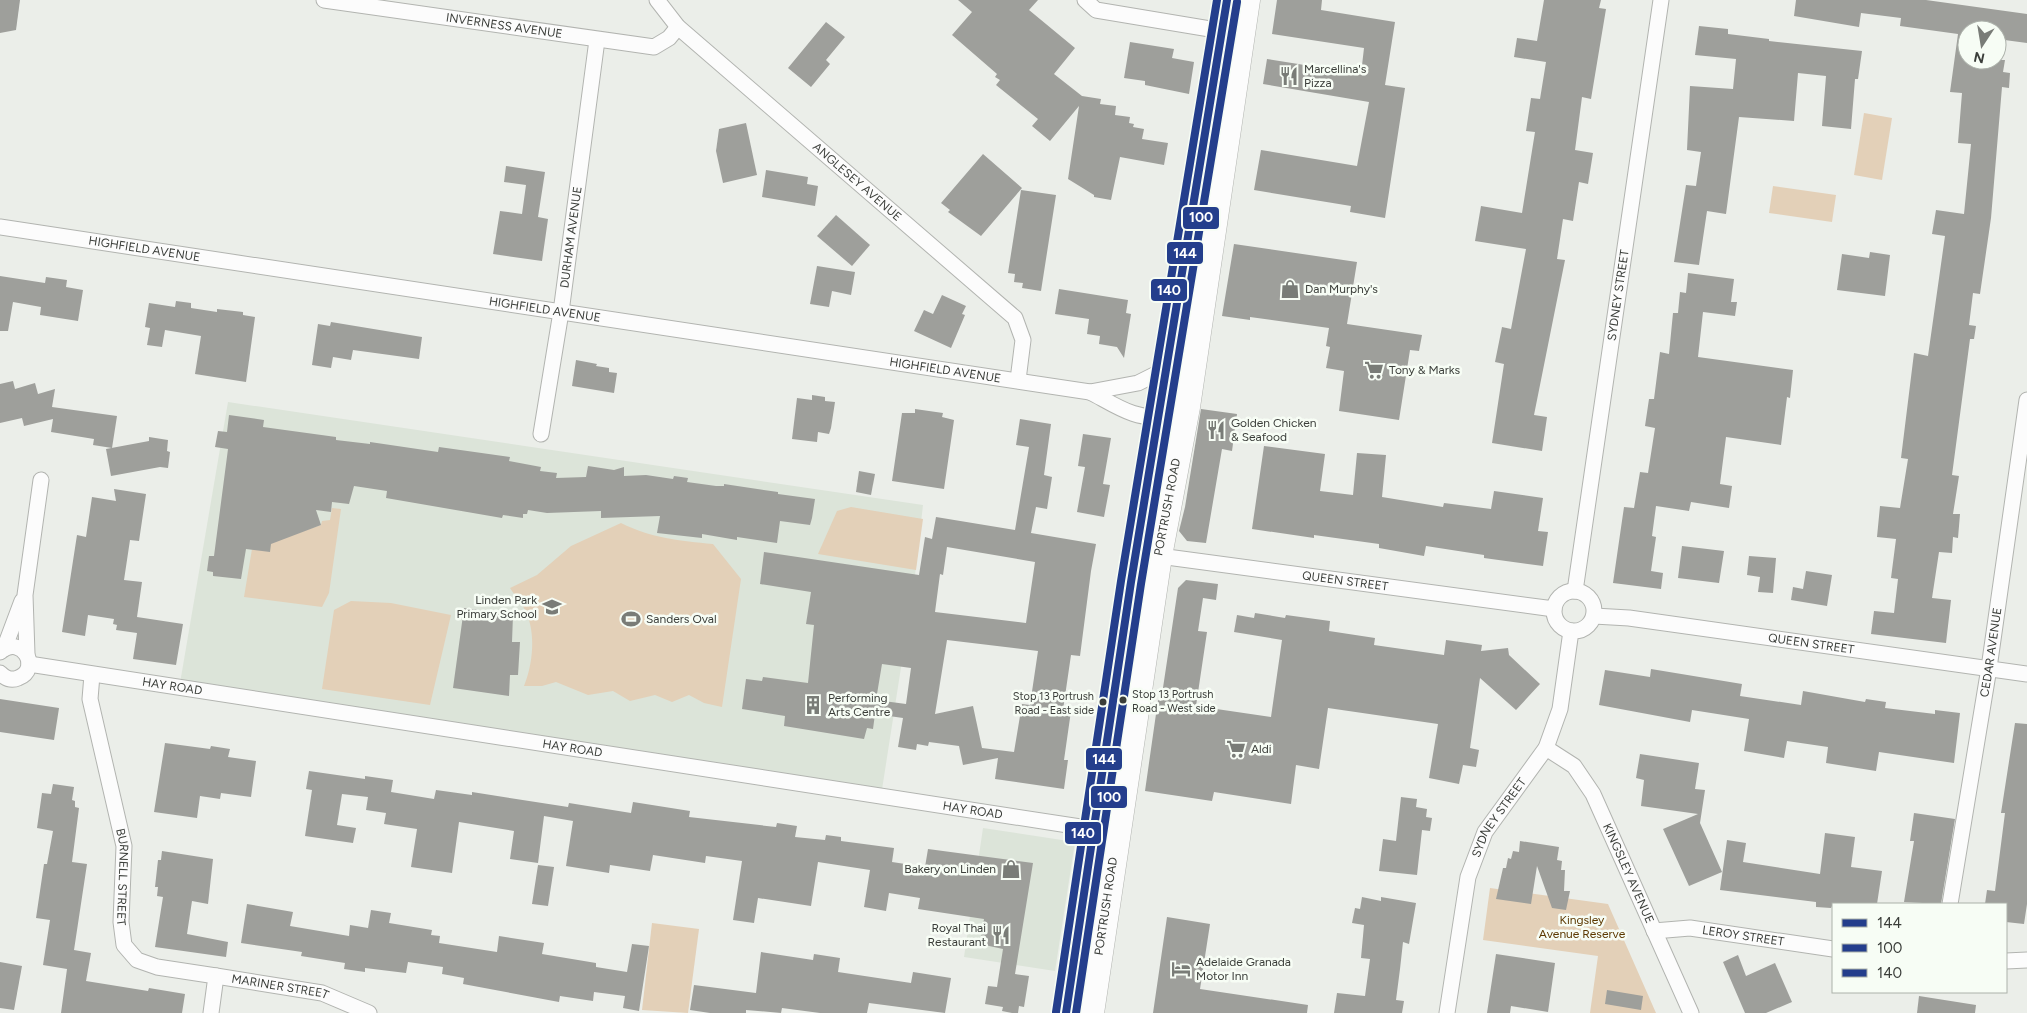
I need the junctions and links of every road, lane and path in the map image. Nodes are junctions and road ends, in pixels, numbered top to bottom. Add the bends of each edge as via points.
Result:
1 (324, 0) edge
2 (657, 0) edge
3 (1085, 0) edge
4 (1227, 0) edge
5 (1246, 0) edge
6 (1661, 0) edge
7 (678, 27) junction
8 (1232, 32) junction
9 (597, 40) junction
10 (0, 227) edge
11 (561, 312) junction
12 (1168, 368) junction
13 (1018, 380) junction
14 (1090, 392) junction
15 (2027, 400) edge
16 (1186, 407) junction
17 (1159, 417) junction
18 (541, 434) dead end
19 (42, 480) dead end
20 (1147, 554) junction
21 (1575, 591) junction
22 (25, 595) junction
23 (1554, 609) junction
24 (1594, 616) junction
25 (1571, 631) junction
26 (2, 650) edge
27 (28, 659) junction
28 (1989, 668) junction
29 (0, 673) edge
30 (2027, 674) edge
31 (92, 675) junction
32 (1546, 748) junction
33 (1105, 831) junction
34 (1950, 903) edge
35 (1654, 931) junction
36 (1832, 949) edge
37 (2027, 960) edge
38 (2007, 961) edge
39 (216, 976) junction
40 (211, 1013) edge
41 (369, 1013) edge
42 (1066, 1013) edge
43 (1090, 1013) edge
44 (1448, 1013) edge
45 (1691, 1013) edge

1 - 9 street, INVERNESS AVENUE
2 - 7 street, ANGLESEY AVENUE
3 - 8 street via 1096,10
4 - 8 highway, PORTRUSH ROAD
5 - 8 highway, PORTRUSH ROAD
6 - 21 street, SYDNEY STREET
7 - 9 street, INVERNESS AVENUE via 669,38 654,47
7 - 13 street, ANGLESEY AVENUE via 1015,318 1023,340
8 - 12 highway, PORTRUSH ROAD
8 - 16 highway, PORTRUSH ROAD
9 - 11 street, DURHAM AVENUE
10 - 11 street, HIGHFIELD AVENUE
11 - 13 street, HIGHFIELD AVENUE
11 - 18 street, DURHAM AVENUE
12 - 14 street, HIGHFIELD AVENUE via 1138,383
12 - 17 highway, PORTRUSH ROAD
13 - 14 street, HIGHFIELD AVENUE
14 - 17 street, HIGHFIELD AVENUE via 1130,413
15 - 28 street, CEDAR AVENUE
16 - 17 street, HIGHFIELD AVENUE
16 - 20 highway, PORTRUSH ROAD
17 - 20 highway, PORTRUSH ROAD
19 - 22 street
20 - 23 street, QUEEN STREET
20 - 33 highway, PORTRUSH ROAD
21 - 23 street via 1563,594
21 - 24 street via 1582,592 1592,602
22 - 26 street
22 - 27 street
23 - 25 street via 1558,624
24 - 25 street via 1585,628
24 - 28 street, QUEEN STREET via 1629,618
25 - 32 street, SYDNEY STREET via 1560,709
26 - 27 street, HAY ROAD via 15,646
27 - 29 street via 20,678 9,679
27 - 31 street, HAY ROAD
28 - 30 street, QUEEN STREET
28 - 34 street, CEDAR AVENUE
31 - 33 street, HAY ROAD
31 - 39 street, BURNELL STREET via 90,699 124,846 121,922 124,945 137,960 157,967
32 - 35 street, KINGSLEY AVENUE via 1574,766 1593,794
32 - 44 street, SYDNEY STREET via 1485,832 1472,868
33 - 42 highway, PORTRUSH ROAD
33 - 43 highway, PORTRUSH ROAD
35 - 36 street, LEROY STREET via 1690,928
35 - 45 street, KINGSLEY AVENUE
37 - 38 street
39 - 40 street
39 - 41 street, MARINER STREET via 322,992

